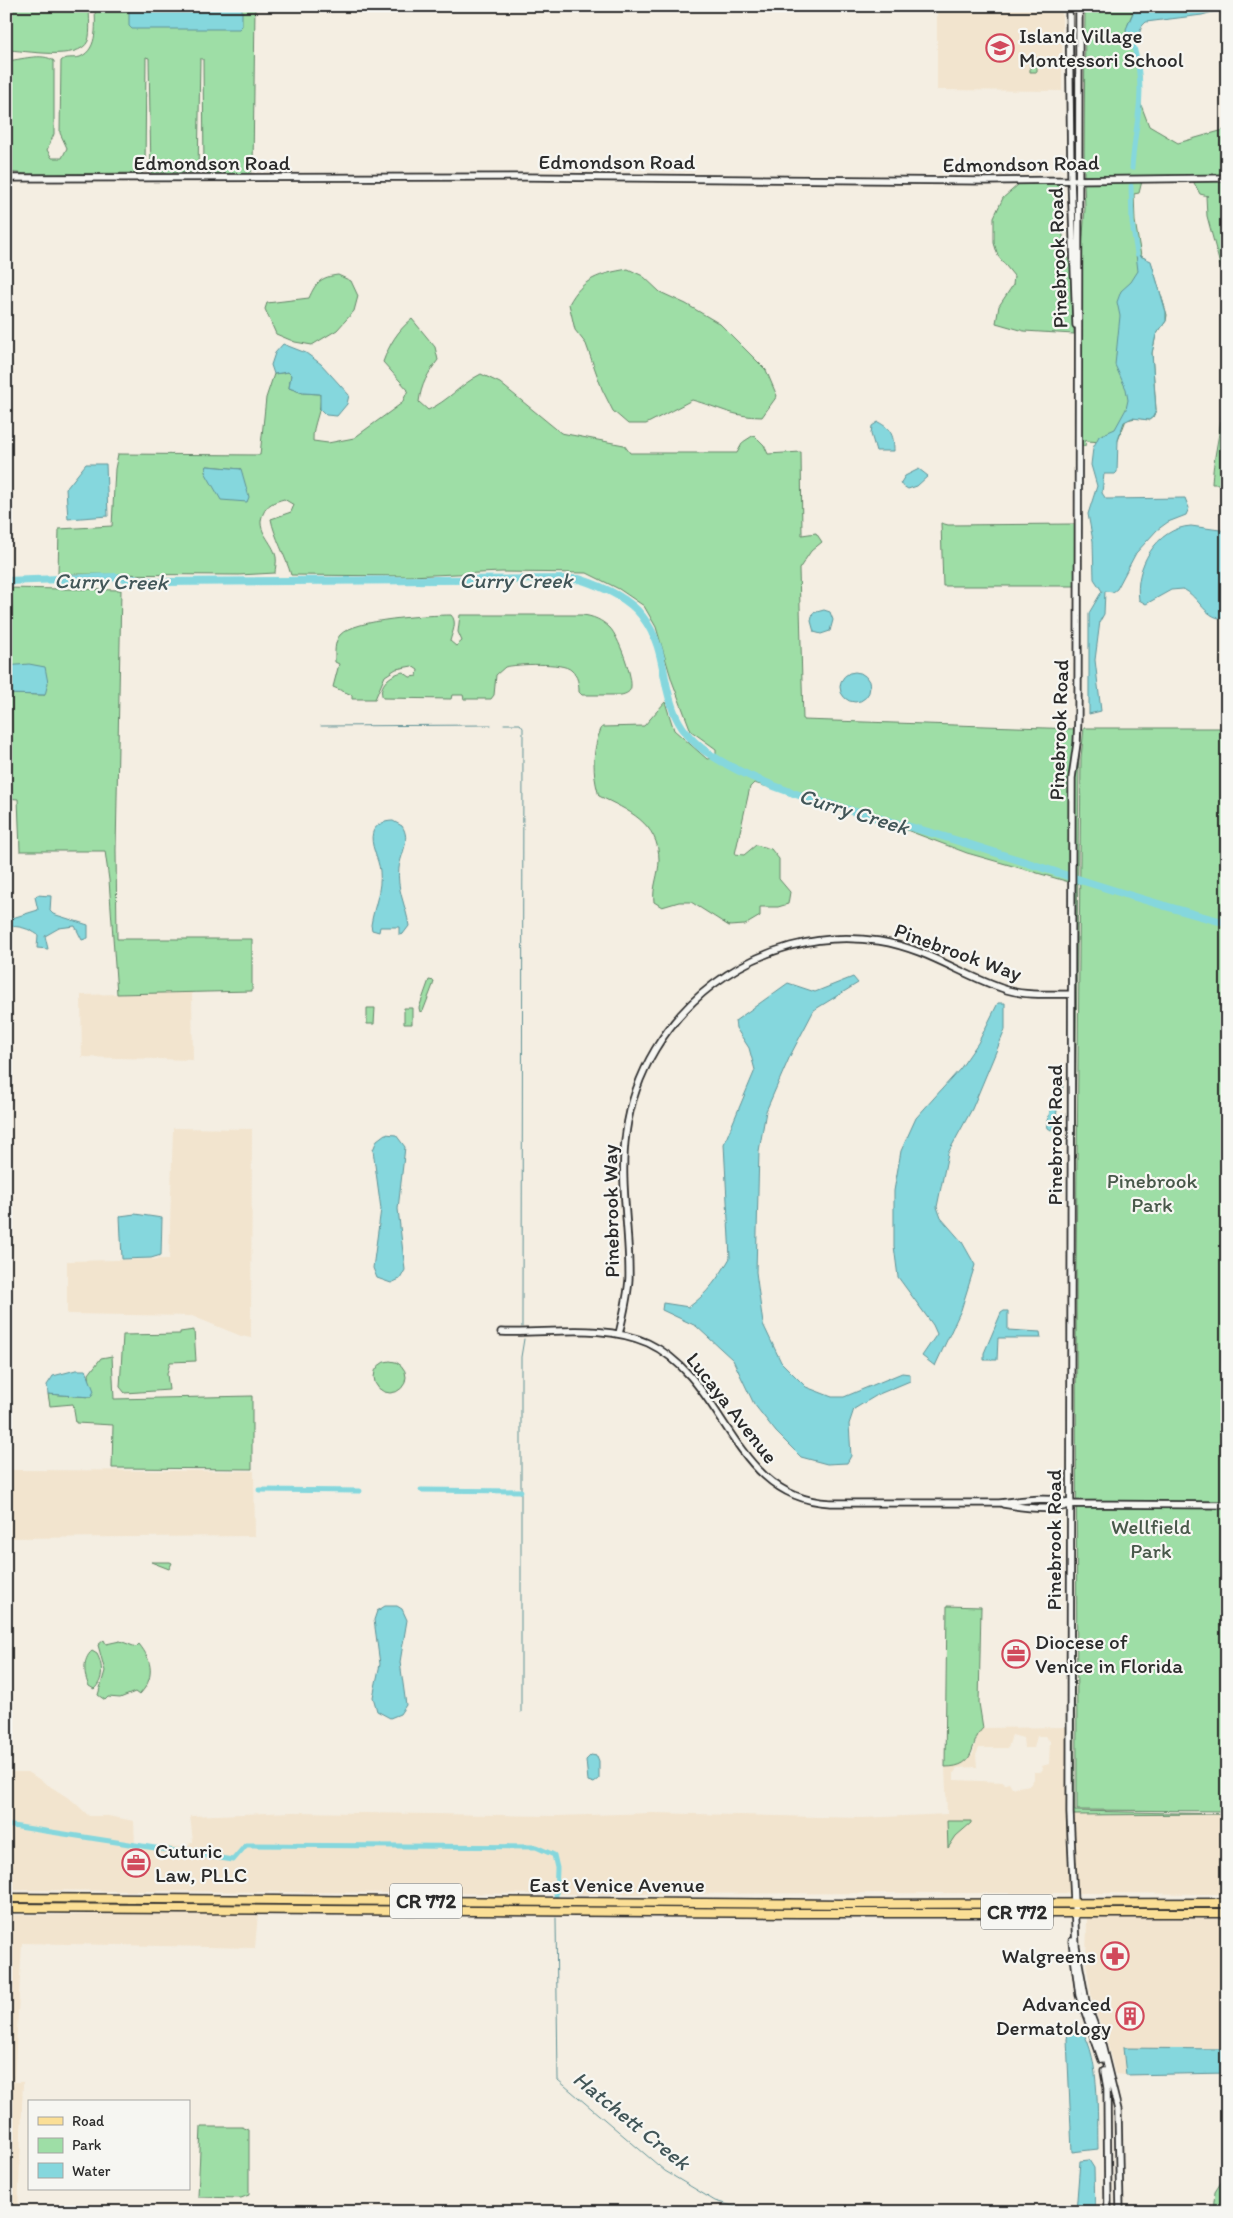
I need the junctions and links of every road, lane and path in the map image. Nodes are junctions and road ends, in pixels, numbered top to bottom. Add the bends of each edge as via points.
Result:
1 (1069, 6) edge
2 (1079, 6) edge
3 (6, 178) edge
4 (1227, 178) edge
5 (1070, 179) junction
6 (1080, 179) junction
7 (1079, 359) junction
8 (1072, 994) junction
9 (501, 1332) dead end
10 (619, 1334) junction
11 (1070, 1504) junction
12 (1227, 1505) edge
13 (6, 1898) edge
14 (1074, 1903) junction
15 (1209, 1903) junction
16 (1227, 1905) edge
17 (6, 1908) edge
18 (1074, 1912) junction
19 (1166, 1912) junction
20 (1204, 1913) junction
21 (1227, 1913) edge
22 (1076, 1966) junction
23 (1108, 2212) edge
24 (1120, 2212) edge

1 - 5 street, Pinebrook Road
2 - 6 street, Pinebrook Road
3 - 5 street, Edmondson Road
4 - 6 street, Edmondson Road
5 - 6 street, Edmondson Road
5 - 7 street, Pinebrook Road
6 - 7 street, Pinebrook Road
7 - 8 street, Pinebrook Road via 1078,743 1072,773
8 - 10 street, Pinebrook Way via 1008,990 915,949 864,939 820,940 785,948 747,962 719,979 667,1030 648,1061 632,1103 624,1152 629,1282
8 - 11 street, Pinebrook Road
9 - 10 street, Lucaya Avenue
10 - 11 street, Lucaya Avenue via 650,1344 681,1366 699,1386 757,1470 770,1482 805,1500 1045,1507
11 - 12 street, Lucaya Avenue
11 - 14 street, Pinebrook Road via 1070,1814
13 - 14 main road, East Venice Avenue / CR 772
14 - 15 main road, East Venice Avenue / CR 772
14 - 18 street, Pinebrook Road
15 - 16 main road, East Venice Avenue / CR 772
15 - 19 main road
16 - 20 main road
17 - 18 main road, East Venice Avenue / CR 772
18 - 19 main road, East Venice Avenue / CR 772
18 - 22 street, Pinebrook Road
19 - 20 main road, East Venice Avenue / CR 772
20 - 21 main road, East Venice Avenue / CR 772
22 - 23 street, Pinebrook Road via 1079,1995 1106,2078
22 - 24 street, Pinebrook Road via 1102,2045 1117,2106

